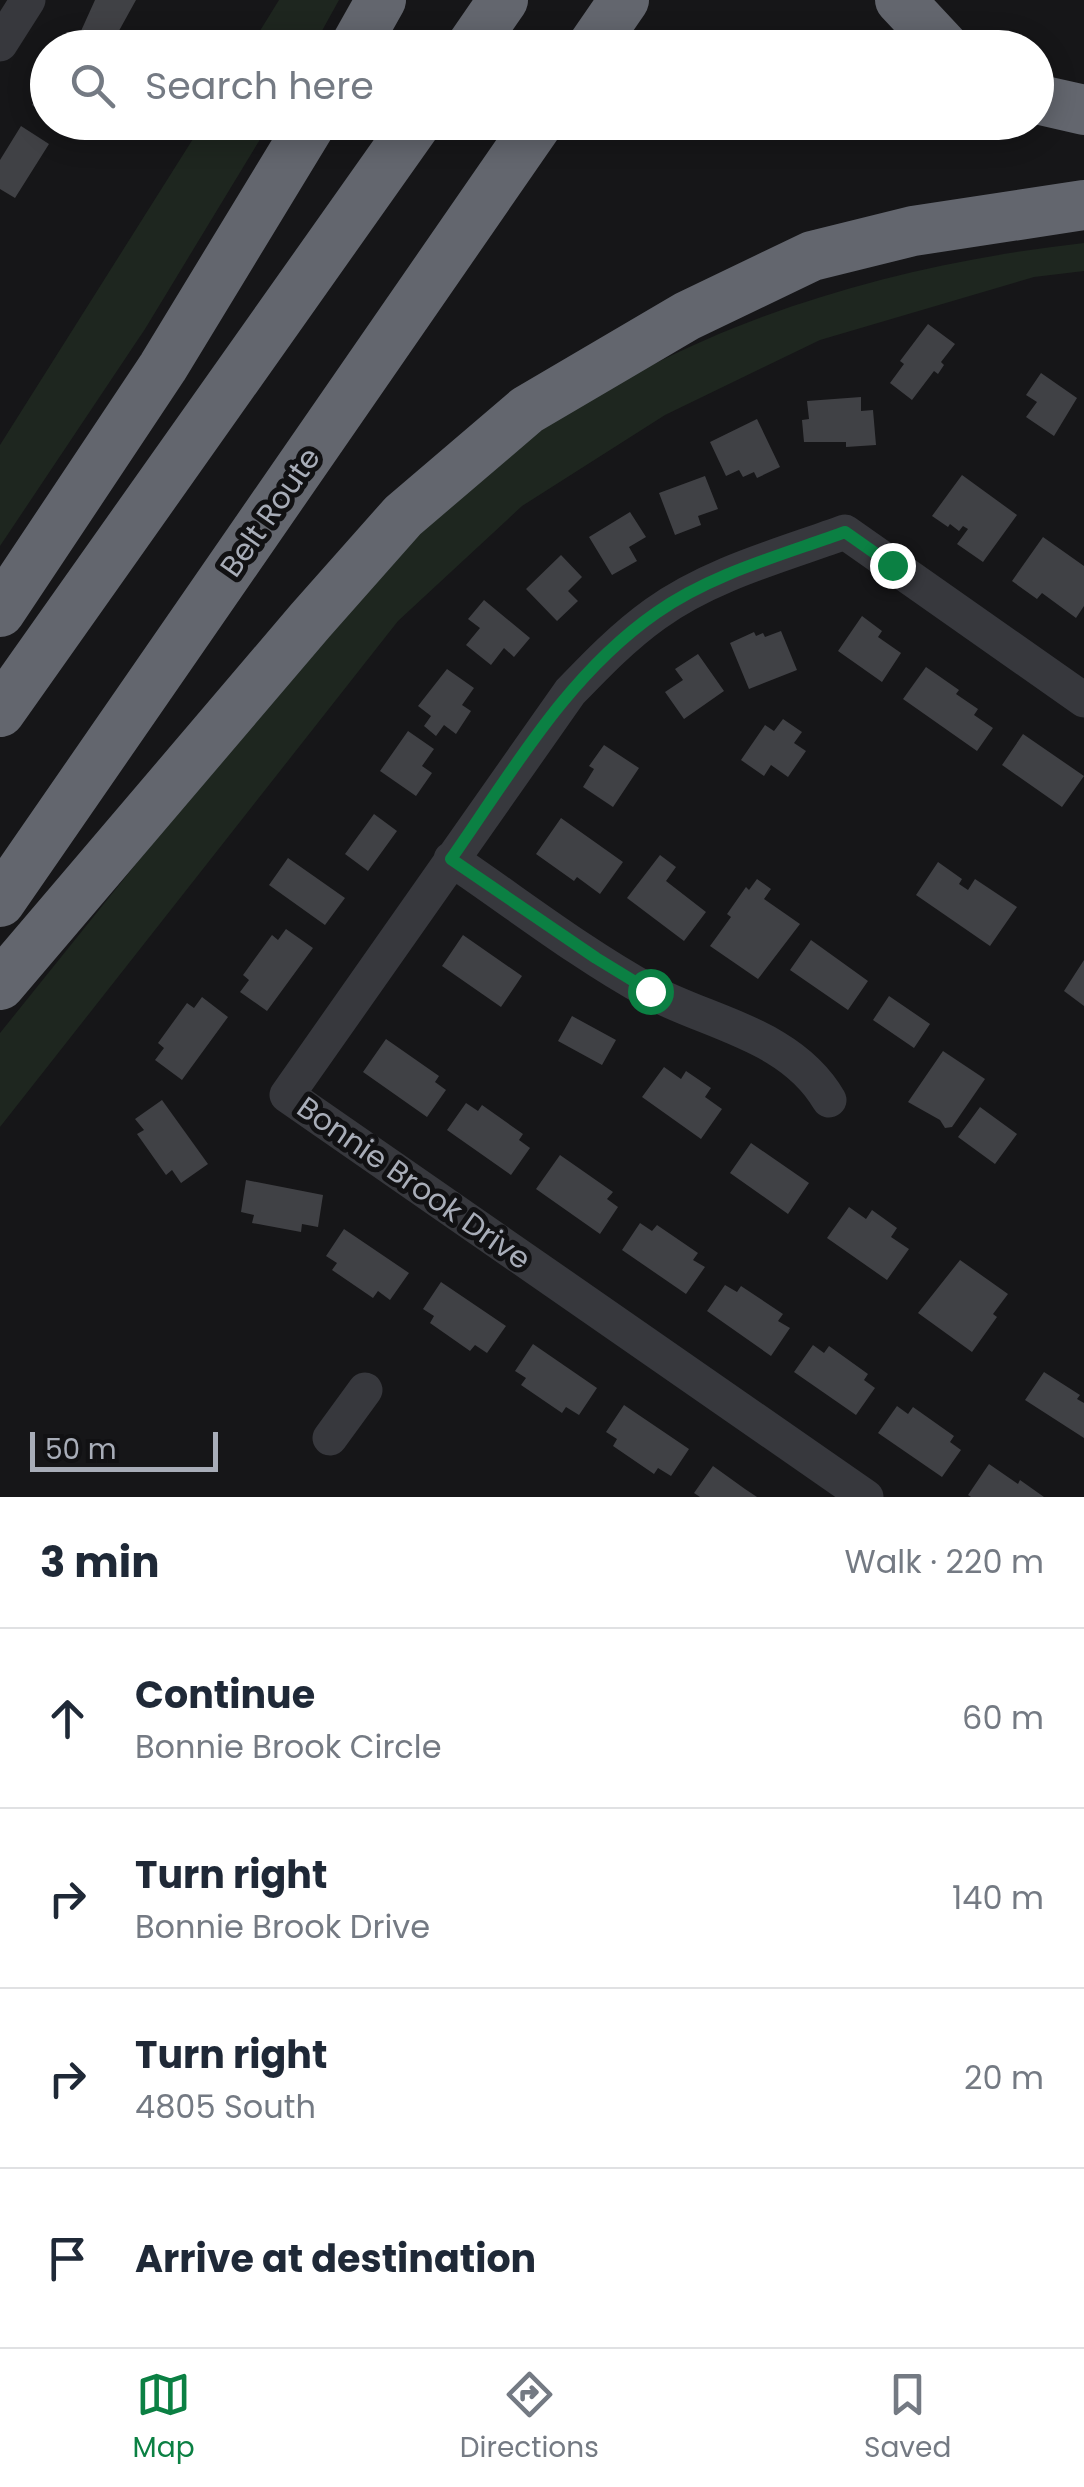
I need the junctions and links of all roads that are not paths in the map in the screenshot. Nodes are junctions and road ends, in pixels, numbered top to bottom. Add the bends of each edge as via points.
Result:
1 (28, 0) edge
2 (380, 0) edge
3 (503, 0) edge
4 (624, 0) edge
5 (900, 0) edge
6 (364, 30) edge
7 (482, 30) edge
8 (603, 30) edge
9 (928, 30) edge
10 (0, 44) edge
11 (1054, 103) edge
12 (1084, 110) edge
13 (301, 140) edge
14 (404, 140) edge
15 (527, 140) edge
16 (1084, 206) edge
17 (0, 612) edge
18 (1084, 700) edge
19 (0, 712) edge
20 (451, 859) junction
21 (0, 902) edge
22 (0, 985) edge
23 (829, 1100) dead end
24 (365, 1390) dead end
25 (330, 1438) dead end
26 (866, 1497) edge

1 - 10 street
2 - 6 highway
3 - 7 highway
4 - 8 highway
5 - 9 highway
11 - 12 highway
13 - 17 highway
14 - 19 highway
15 - 21 highway, Belt Route
16 - 22 highway via 914,231 812,256 687,316 528,410 403,516
18 - 20 street, Bonnie Brook Drive via 845,532 702,588 657,612 611,649 570,692
20 - 23 street via 650,991 782,1048
20 - 26 street, Bonnie Brook Drive via 287,1095
24 - 25 street

